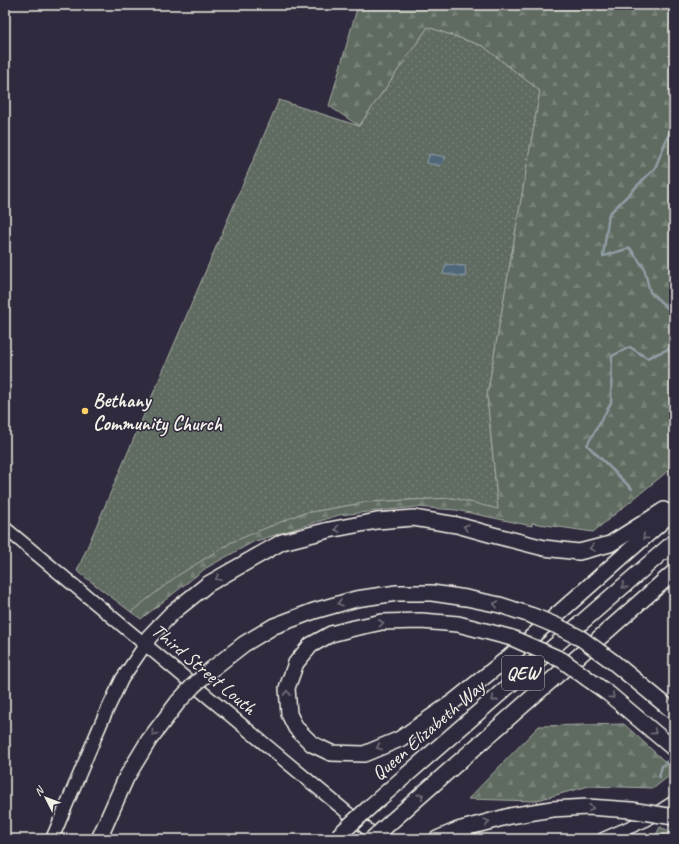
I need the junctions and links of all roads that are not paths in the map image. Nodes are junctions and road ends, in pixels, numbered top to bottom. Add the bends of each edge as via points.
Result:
1 (674, 502) edge
2 (674, 511) edge
3 (5, 528) edge
4 (674, 542) edge
5 (674, 572) edge
6 (145, 645) junction
7 (674, 712) edge
8 (674, 748) edge
9 (674, 802) edge
10 (674, 817) edge
11 (336, 838) edge
12 (52, 839) edge
13 (99, 839) edge
14 (372, 839) edge
15 (379, 839) edge
16 (437, 839) edge
17 (603, 839) edge

1 -> 6 highway via 610,544 579,552 544,548 457,525 413,518 377,521 282,542 208,584 172,613 149,637
2 -> 8 highway, bridge via 510,657 453,702 400,739 364,754 331,753 312,744 296,728 288,714 287,688 296,663 311,645 331,634 382,622 421,621 458,624 512,638 562,660 609,694
3 - 6 main road, Third Street Louth
4 -> 11 highway, Queen Elizabeth Way / QEW, bridge
14 -> 5 highway, QEW, bridge
6 - 12 main road via 122,679
6 - 15 main road, Third Street Louth
7 -> 13 highway, bridge via 582,639 533,616 500,605 432,593 397,593 356,599 274,626 244,644 212,669 178,702 149,740 126,778
9 - 17 main road via 646,820
16 -> 10 highway, bridge via 458,830 510,816 552,809 588,807

